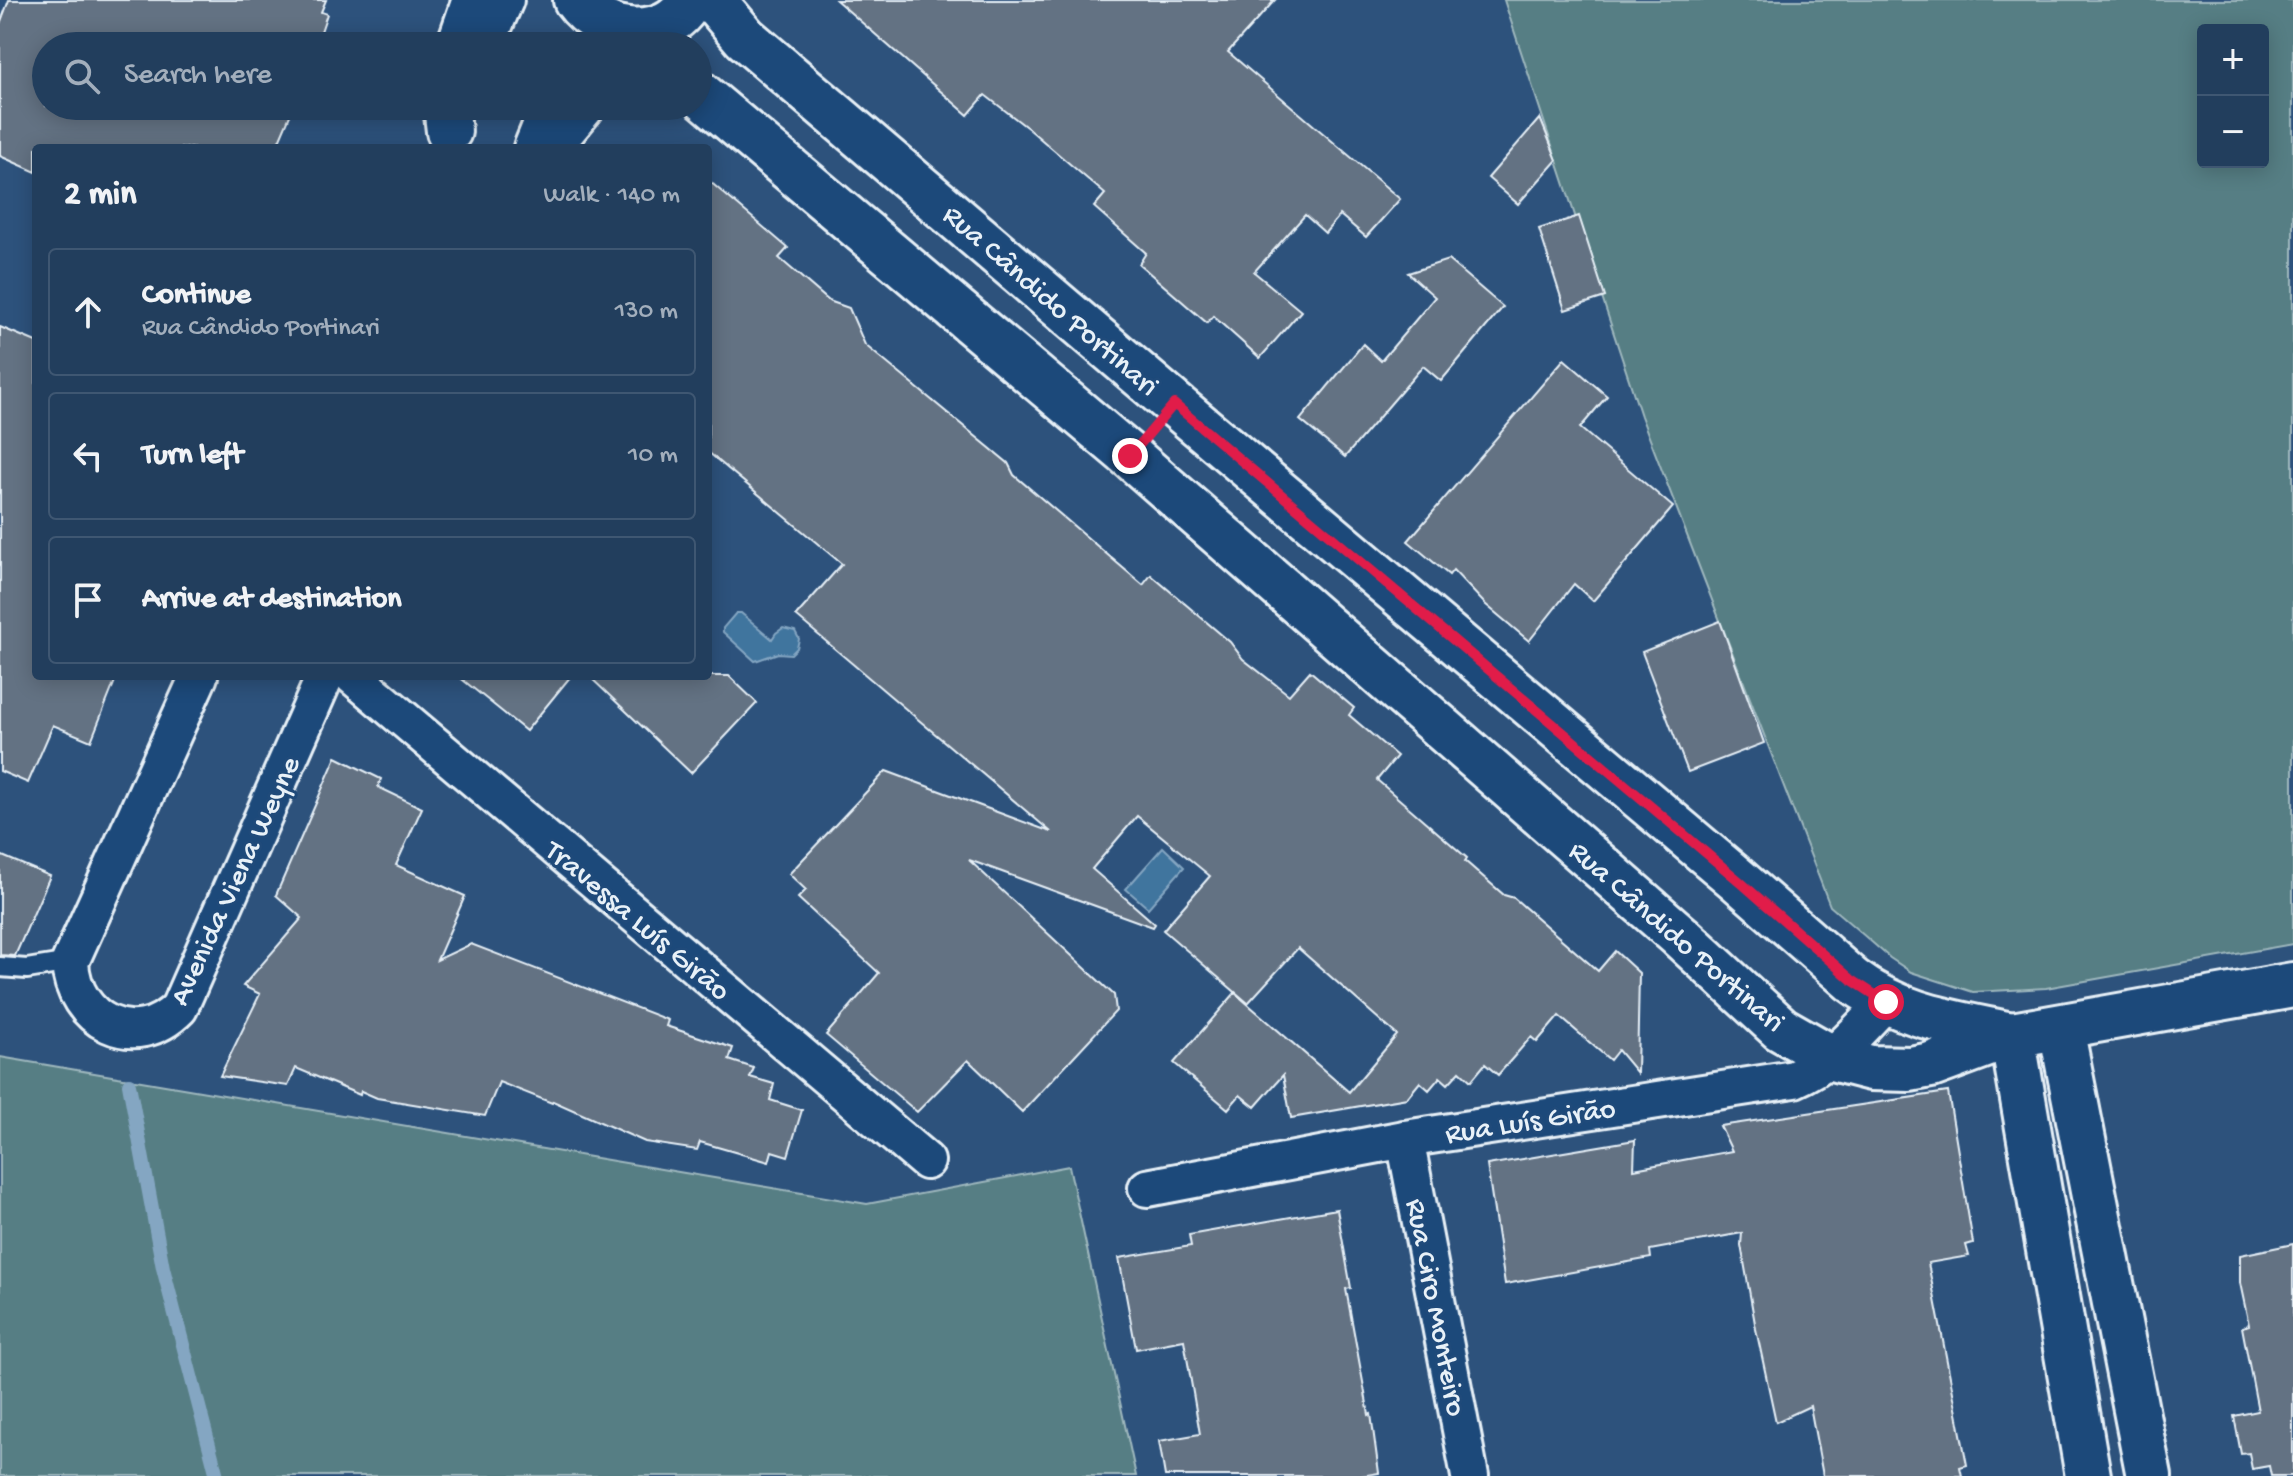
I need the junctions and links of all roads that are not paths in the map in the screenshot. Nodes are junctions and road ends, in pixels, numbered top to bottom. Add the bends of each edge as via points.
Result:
1 (475, 0) edge
2 (505, 0) edge
3 (690, 0) edge
4 (713, 0) edge
5 (614, 30) edge
6 (464, 32) edge
7 (491, 32) edge
8 (712, 104) edge
9 (543, 120) edge
10 (570, 120) edge
11 (534, 144) edge
12 (550, 144) edge
13 (1174, 404) junction
14 (1130, 456) junction
15 (197, 680) edge
16 (323, 680) edge
17 (358, 680) edge
18 (70, 962) junction
19 (0, 967) edge
20 (2293, 985) edge
21 (1886, 1002) junction
22 (2061, 1028) junction
23 (2012, 1035) junction
24 (1832, 1058) junction
25 (1405, 1139) junction
26 (926, 1161) dead end
27 (1147, 1188) dead end
28 (1470, 1476) edge
29 (2088, 1476) edge
30 (2149, 1476) edge

1 - 6 street
2 - 7 street
3 - 5 street via 666,24
4 - 13 street, Rua Cândido Portinari via 745,38
8 - 14 street, Rua Cândido Portinari
9 - 11 street
10 - 12 street
13 - 14 street
13 - 21 street, Rua Cândido Portinari via 1852,980
14 - 24 street, Rua Cândido Portinari via 1781,1029
15 - 18 street
16 - 18 street, Avenida Viena Weyne via 179,1008 167,1020 142,1030 112,1027 79,995
17 - 26 street, Travessa Luís Girão
18 - 19 lane
20 - 22 street
21 - 23 street, Rua Cândido Portinari
21 - 24 street, Rua Luís Girão
22 - 23 street
22 - 30 street
23 - 24 street, Rua Cândido Portinari via 1910,1069 1871,1068
23 - 29 street
24 - 25 street, Rua Luís Girão via 1794,1079
25 - 27 street, Rua Luís Girão
25 - 28 street, Rua Ciro Monteiro

